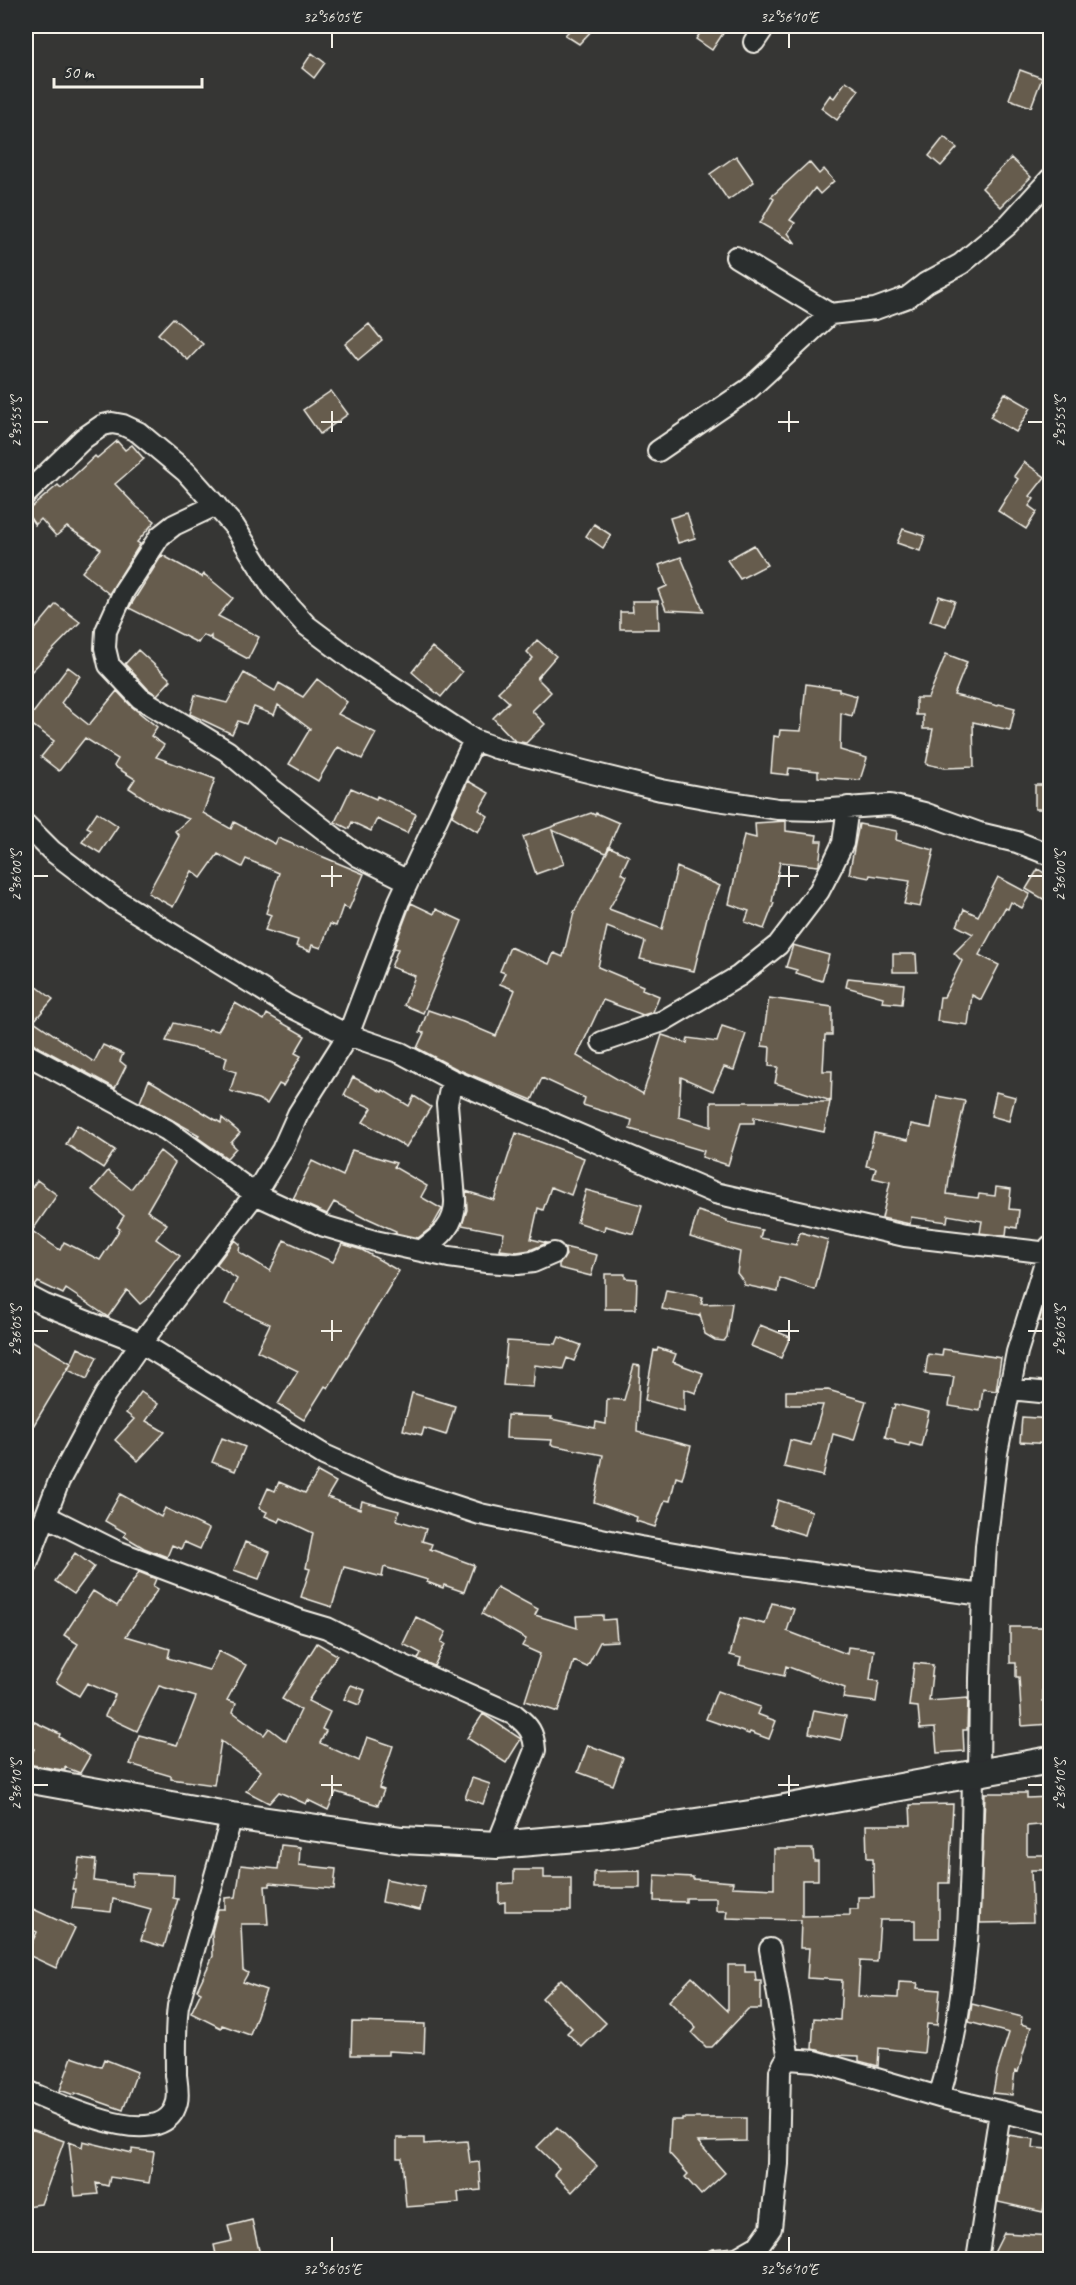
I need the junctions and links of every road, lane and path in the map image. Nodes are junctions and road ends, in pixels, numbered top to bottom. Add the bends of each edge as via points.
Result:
1 (1050, 179) edge
2 (736, 257) dead end
3 (830, 314) junction
4 (658, 451) dead end
5 (26, 494) edge
6 (216, 505) junction
7 (474, 740) junction
8 (848, 807) junction
9 (26, 825) edge
10 (1050, 855) edge
11 (408, 881) junction
12 (348, 1035) junction
13 (602, 1042) dead end
14 (26, 1053) edge
15 (452, 1080) junction
16 (255, 1194) junction
17 (1050, 1250) edge
18 (422, 1251) junction
19 (554, 1253) dead end
20 (26, 1295) edge
21 (141, 1343) junction
22 (1009, 1389) junction
23 (1050, 1392) edge
24 (46, 1516) junction
25 (26, 1567) edge
26 (983, 1595) junction
27 (1050, 1760) edge
28 (976, 1775) junction
29 (26, 1779) edge
30 (232, 1816) junction
31 (497, 1845) junction
32 (770, 1949) dead end
33 (789, 2059) junction
34 (26, 2091) edge
35 (939, 2097) junction
36 (1000, 2112) junction
37 (1050, 2123) edge
38 (714, 2259) edge
39 (977, 2259) edge

1 - 3 street via 1010,224 961,264 908,297 875,309
2 - 3 street
3 - 4 street via 749,389
5 - 6 street via 84,438 112,423 138,432 186,472
6 - 7 street via 273,588 306,625
6 - 11 street via 160,536 124,591 106,631 109,665 140,698 226,751 358,856
7 - 8 street via 584,771 710,799 778,809
7 - 11 street
8 - 10 street via 890,805 913,810
8 - 13 street via 843,843 833,864 819,891 778,945 739,976 663,1021
9 - 12 street via 52,851 115,899 287,1005
11 - 12 street
12 - 15 street via 401,1053
12 - 16 street via 298,1114
14 - 16 street via 167,1130
15 - 17 street via 715,1193 906,1236
15 - 18 street via 447,1104 454,1215 440,1238
16 - 18 street via 324,1226
16 - 21 street
17 - 22 street
18 - 19 street via 517,1264
20 - 21 street
21 - 24 street via 105,1395 59,1480
21 - 26 street via 324,1455 391,1485 480,1514 727,1562
22 - 23 street
22 - 26 street via 996,1465
24 - 25 street
24 - 31 street via 114,1550 327,1628 529,1726 535,1737 535,1750
26 - 28 street
27 - 28 street
28 - 31 street via 600,1836
28 - 35 street via 969,1929 949,2066
29 - 30 street
30 - 31 street via 402,1840
30 - 34 street via 178,2006 177,2102 170,2117 159,2125 111,2124
32 - 33 street
33 - 35 street via 815,2061
33 - 38 street via 780,2071 778,2164 771,2228 758,2246 737,2258
35 - 36 street
36 - 37 street
36 - 39 street

